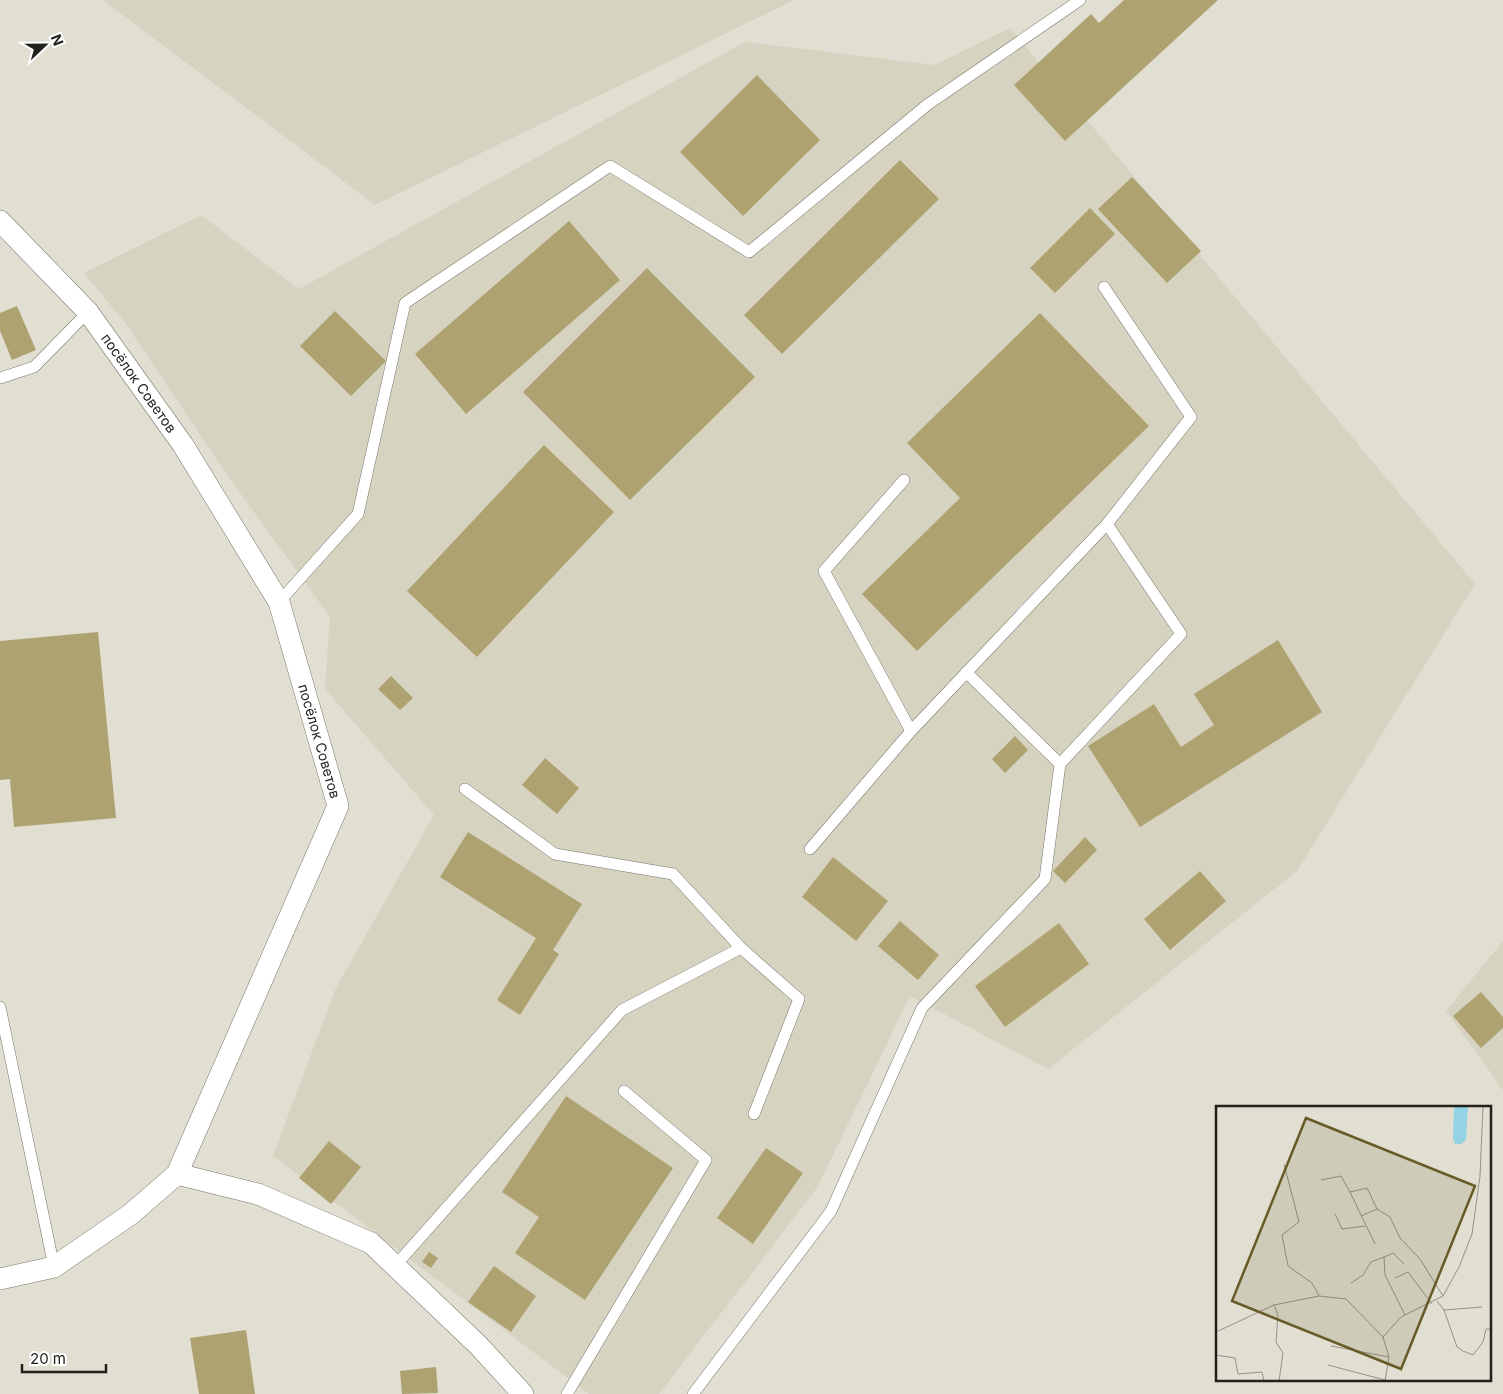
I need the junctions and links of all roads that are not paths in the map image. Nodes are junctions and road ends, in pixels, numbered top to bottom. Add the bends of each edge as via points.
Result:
1 (1080, 0) edge
2 (0, 221) edge
3 (1104, 287) dead end
4 (88, 312) junction
5 (0, 378) edge
6 (904, 480) dead end
7 (1107, 524) junction
8 (279, 602) junction
9 (966, 672) junction
10 (911, 731) junction
11 (1060, 764) junction
12 (465, 789) dead end
13 (810, 848) dead end
14 (741, 948) junction
15 (0, 1007) edge
16 (624, 1091) dead end
17 (754, 1114) dead end
18 (177, 1174) junction
19 (395, 1266) junction
20 (54, 1267) junction
21 (0, 1279) edge
22 (523, 1394) edge
23 (567, 1394) edge
24 (693, 1394) edge

1 - 8 lane via 927,105 749,252 610,166 405,303 358,514
2 - 4 street, посёлок Советов
3 - 7 lane via 1191,417
4 - 5 lane via 34,367
4 - 8 street, посёлок Советов via 183,445
6 - 10 lane via 824,571
7 - 9 lane
7 - 11 lane via 1181,634
8 - 18 street, посёлок Советов via 338,806
9 - 10 lane
9 - 11 lane
10 - 13 lane
11 - 24 lane via 1045,878 922,1008 830,1211
12 - 14 lane via 555,854 673,874
14 - 17 lane via 798,999
14 - 19 lane via 622,1010
15 - 20 lane
16 - 23 lane via 706,1160
18 - 19 street via 258,1194 371,1243
18 - 20 street, посёлок Советов via 132,1214
19 - 22 street via 478,1345
20 - 21 street, посёлок Советов

